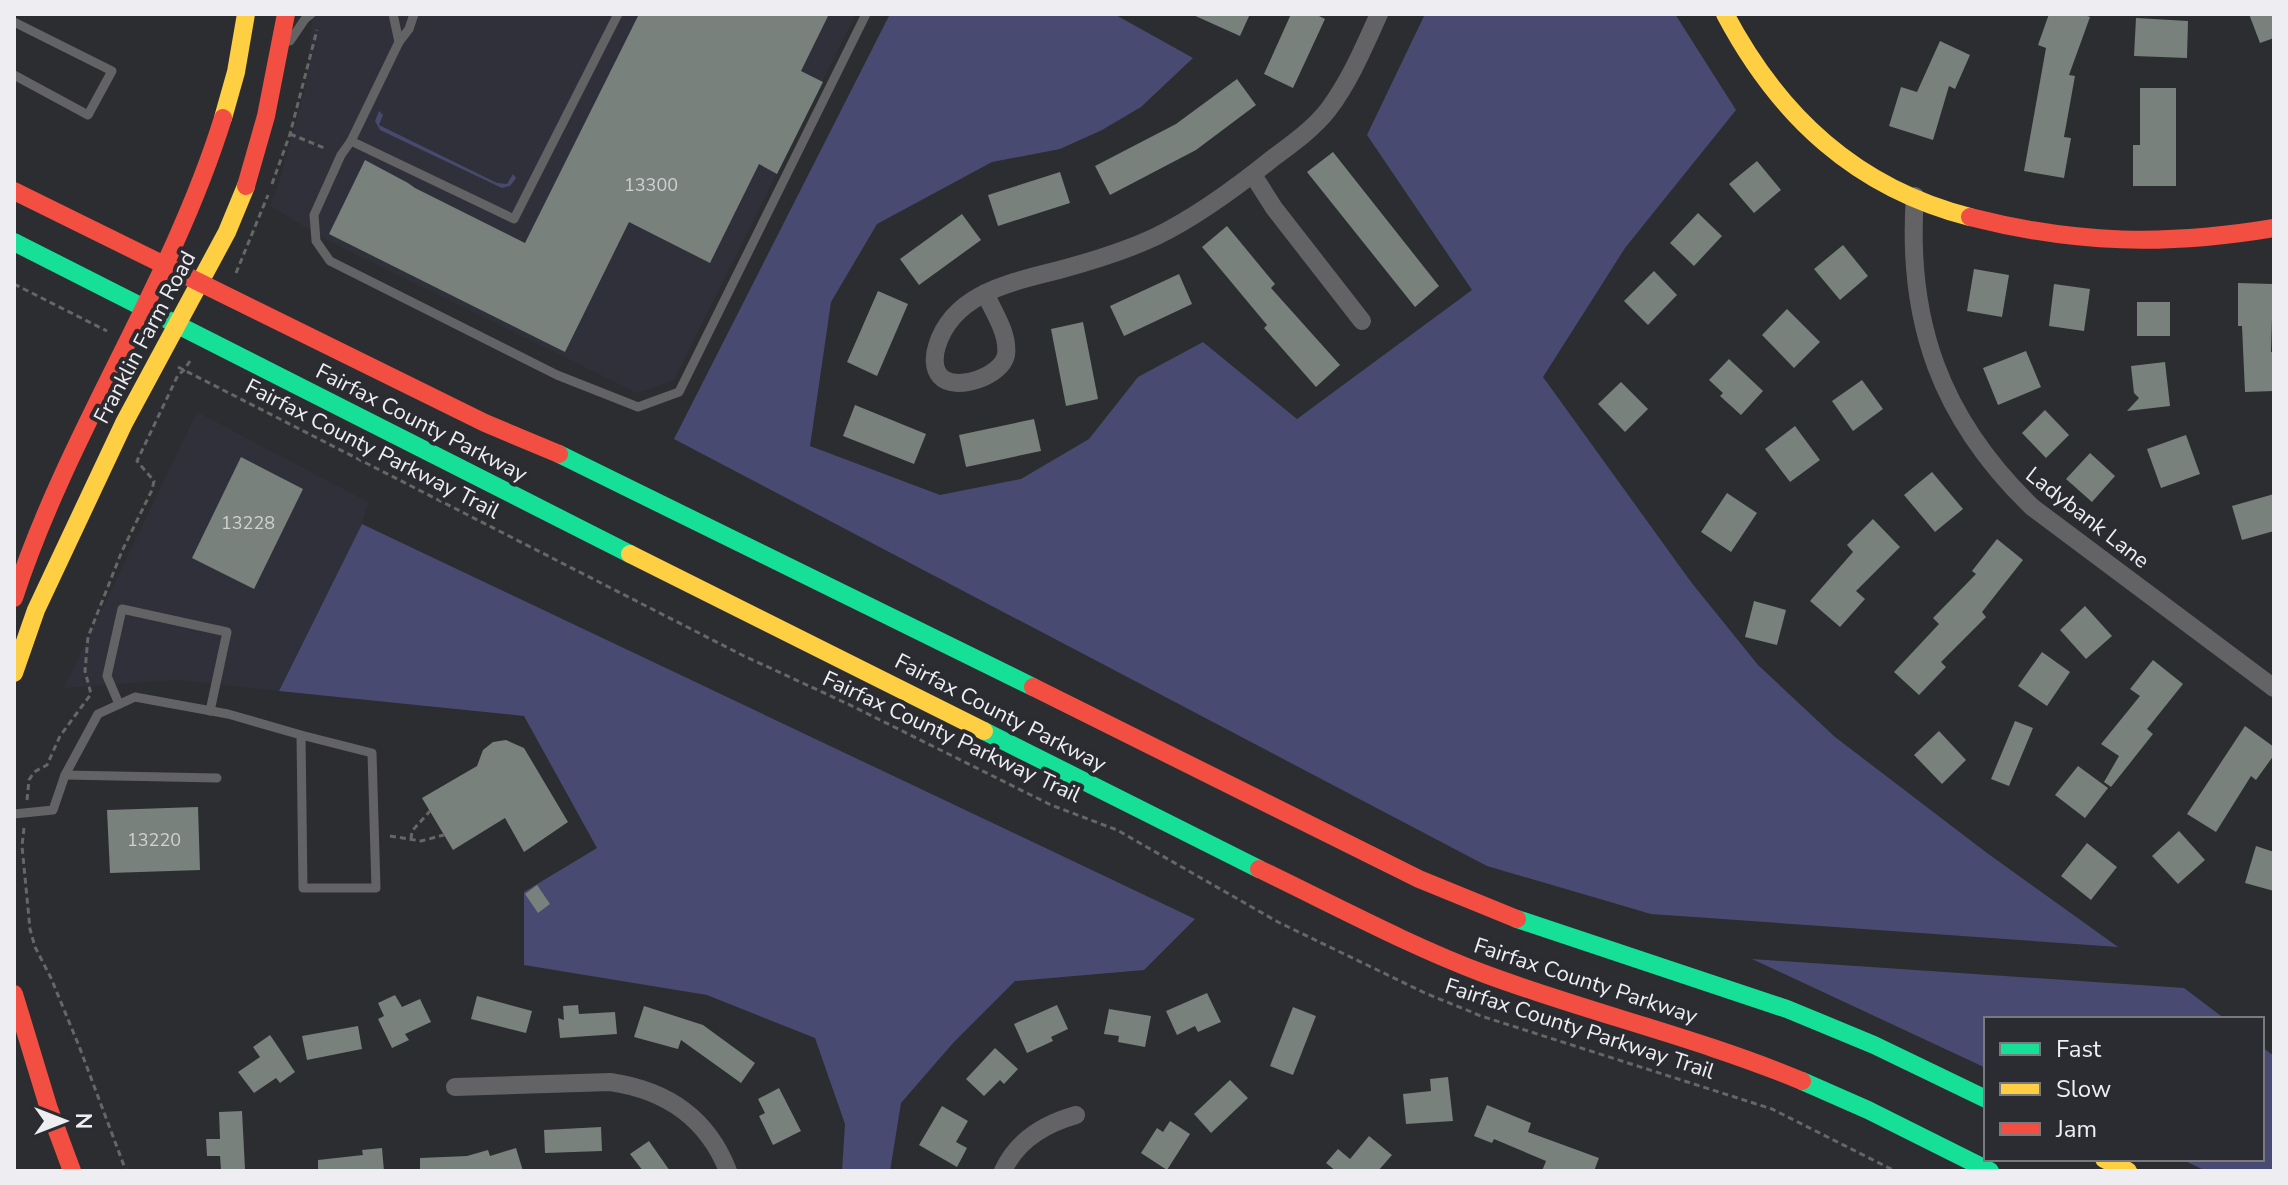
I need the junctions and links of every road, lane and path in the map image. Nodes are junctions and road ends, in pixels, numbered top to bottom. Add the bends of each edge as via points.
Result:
1 (246, 14) edge
2 (286, 14) edge
3 (393, 14) edge
4 (414, 14) edge
5 (618, 14) edge
6 (866, 14) edge
7 (1379, 14) edge
8 (1725, 14) edge
9 (314, 18) edge
10 (14, 22) edge
11 (399, 42) junction
12 (279, 57) junction
13 (14, 75) edge
14 (351, 141) junction
15 (341, 155) junction
16 (1253, 175) junction
17 (14, 191) edge
18 (1915, 196) junction
19 (2274, 228) edge
20 (14, 242) edge
21 (164, 265) junction
22 (14, 284) edge
23 (200, 284) junction
24 (985, 293) junction
25 (143, 307) junction
26 (1362, 321) dead end
27 (177, 326) junction
28 (128, 340) junction
29 (158, 356) junction
30 (14, 598) edge
31 (14, 673) edge
32 (2274, 688) edge
33 (119, 704) junction
34 (210, 711) junction
35 (301, 735) junction
36 (65, 775) junction
37 (217, 778) dead end
38 (430, 811) dead end
39 (14, 814) edge
40 (444, 835) dead end
41 (374, 836) junction
42 (411, 839) junction
43 (14, 994) edge
44 (455, 1087) dead end
45 (1984, 1098) edge
46 (1076, 1115) dead end
47 (2108, 1161) edge
48 (72, 1171) edge
49 (728, 1171) edge
50 (1003, 1171) edge
51 (1895, 1171) edge
52 (1990, 1171) edge
53 (2128, 1171) edge

1 - 21 main road, Franklin Farm Road via 217,142
2 - 12 main road, Franklin Farm Road
3 - 11 lane
4 - 11 lane
5 - 14 lane via 514,219
6 - 15 lane via 679,392 638,407 557,375 330,261 316,241 314,215
7 - 16 street via 1326,113
8 - 18 main road via 1757,70 1815,135 1869,176
9 - 12 lane via 305,19
9 - 15 path via 290,134
10 - 13 lane via 112,71 88,115
11 - 14 lane
12 - 23 main road, Franklin Farm Road via 248,180
14 - 15 lane
16 - 24 street via 1154,237
16 - 26 street
17 - 21 main road, Fairfax County Parkway
18 - 19 main road via 1986,221 2092,239 2198,239
18 - 32 street, Ladybank Lane via 1912,234 1920,316 1947,392 1980,450 2032,507
20 - 25 main road, Fairfax County Parkway
21 - 23 main road, Fairfax County Parkway
21 - 25 main road, Franklin Farm Road
22 - 28 path
23 - 27 main road, Franklin Farm Road
23 - 45 main road, Fairfax County Parkway via 703,523 1472,904 1759,999 1840,1030
24 - 24 street via 956,314 935,350 935,365 948,381 972,381 1002,365 1005,339
25 - 27 main road, Fairfax County Parkway
25 - 28 main road, Franklin Farm Road
27 - 29 main road, Franklin Farm Road
27 - 52 main road, Fairfax County Parkway via 1388,931 1517,984 1808,1082
28 - 30 main road, Franklin Farm Road via 51,498
29 - 31 main road, Franklin Farm Road via 75,523
29 - 51 path, Fairfax County Parkway Trail via 742,655 1051,805 1117,830 1278,922 1425,993 1510,1026 1772,1109
33 - 34 lane via 135,697
33 - 34 lane via 107,676 122,609 227,632
33 - 36 lane via 98,714
34 - 35 lane
35 - 41 lane via 372,753
35 - 41 lane via 303,888 376,888
36 - 37 lane
36 - 39 lane via 53,810
38 - 42 path
40 - 42 path
41 - 42 path
43 - 48 main road
44 - 49 street via 634,1085 656,1093 701,1125
46 - 50 street via 1036,1131
47 - 53 main road

